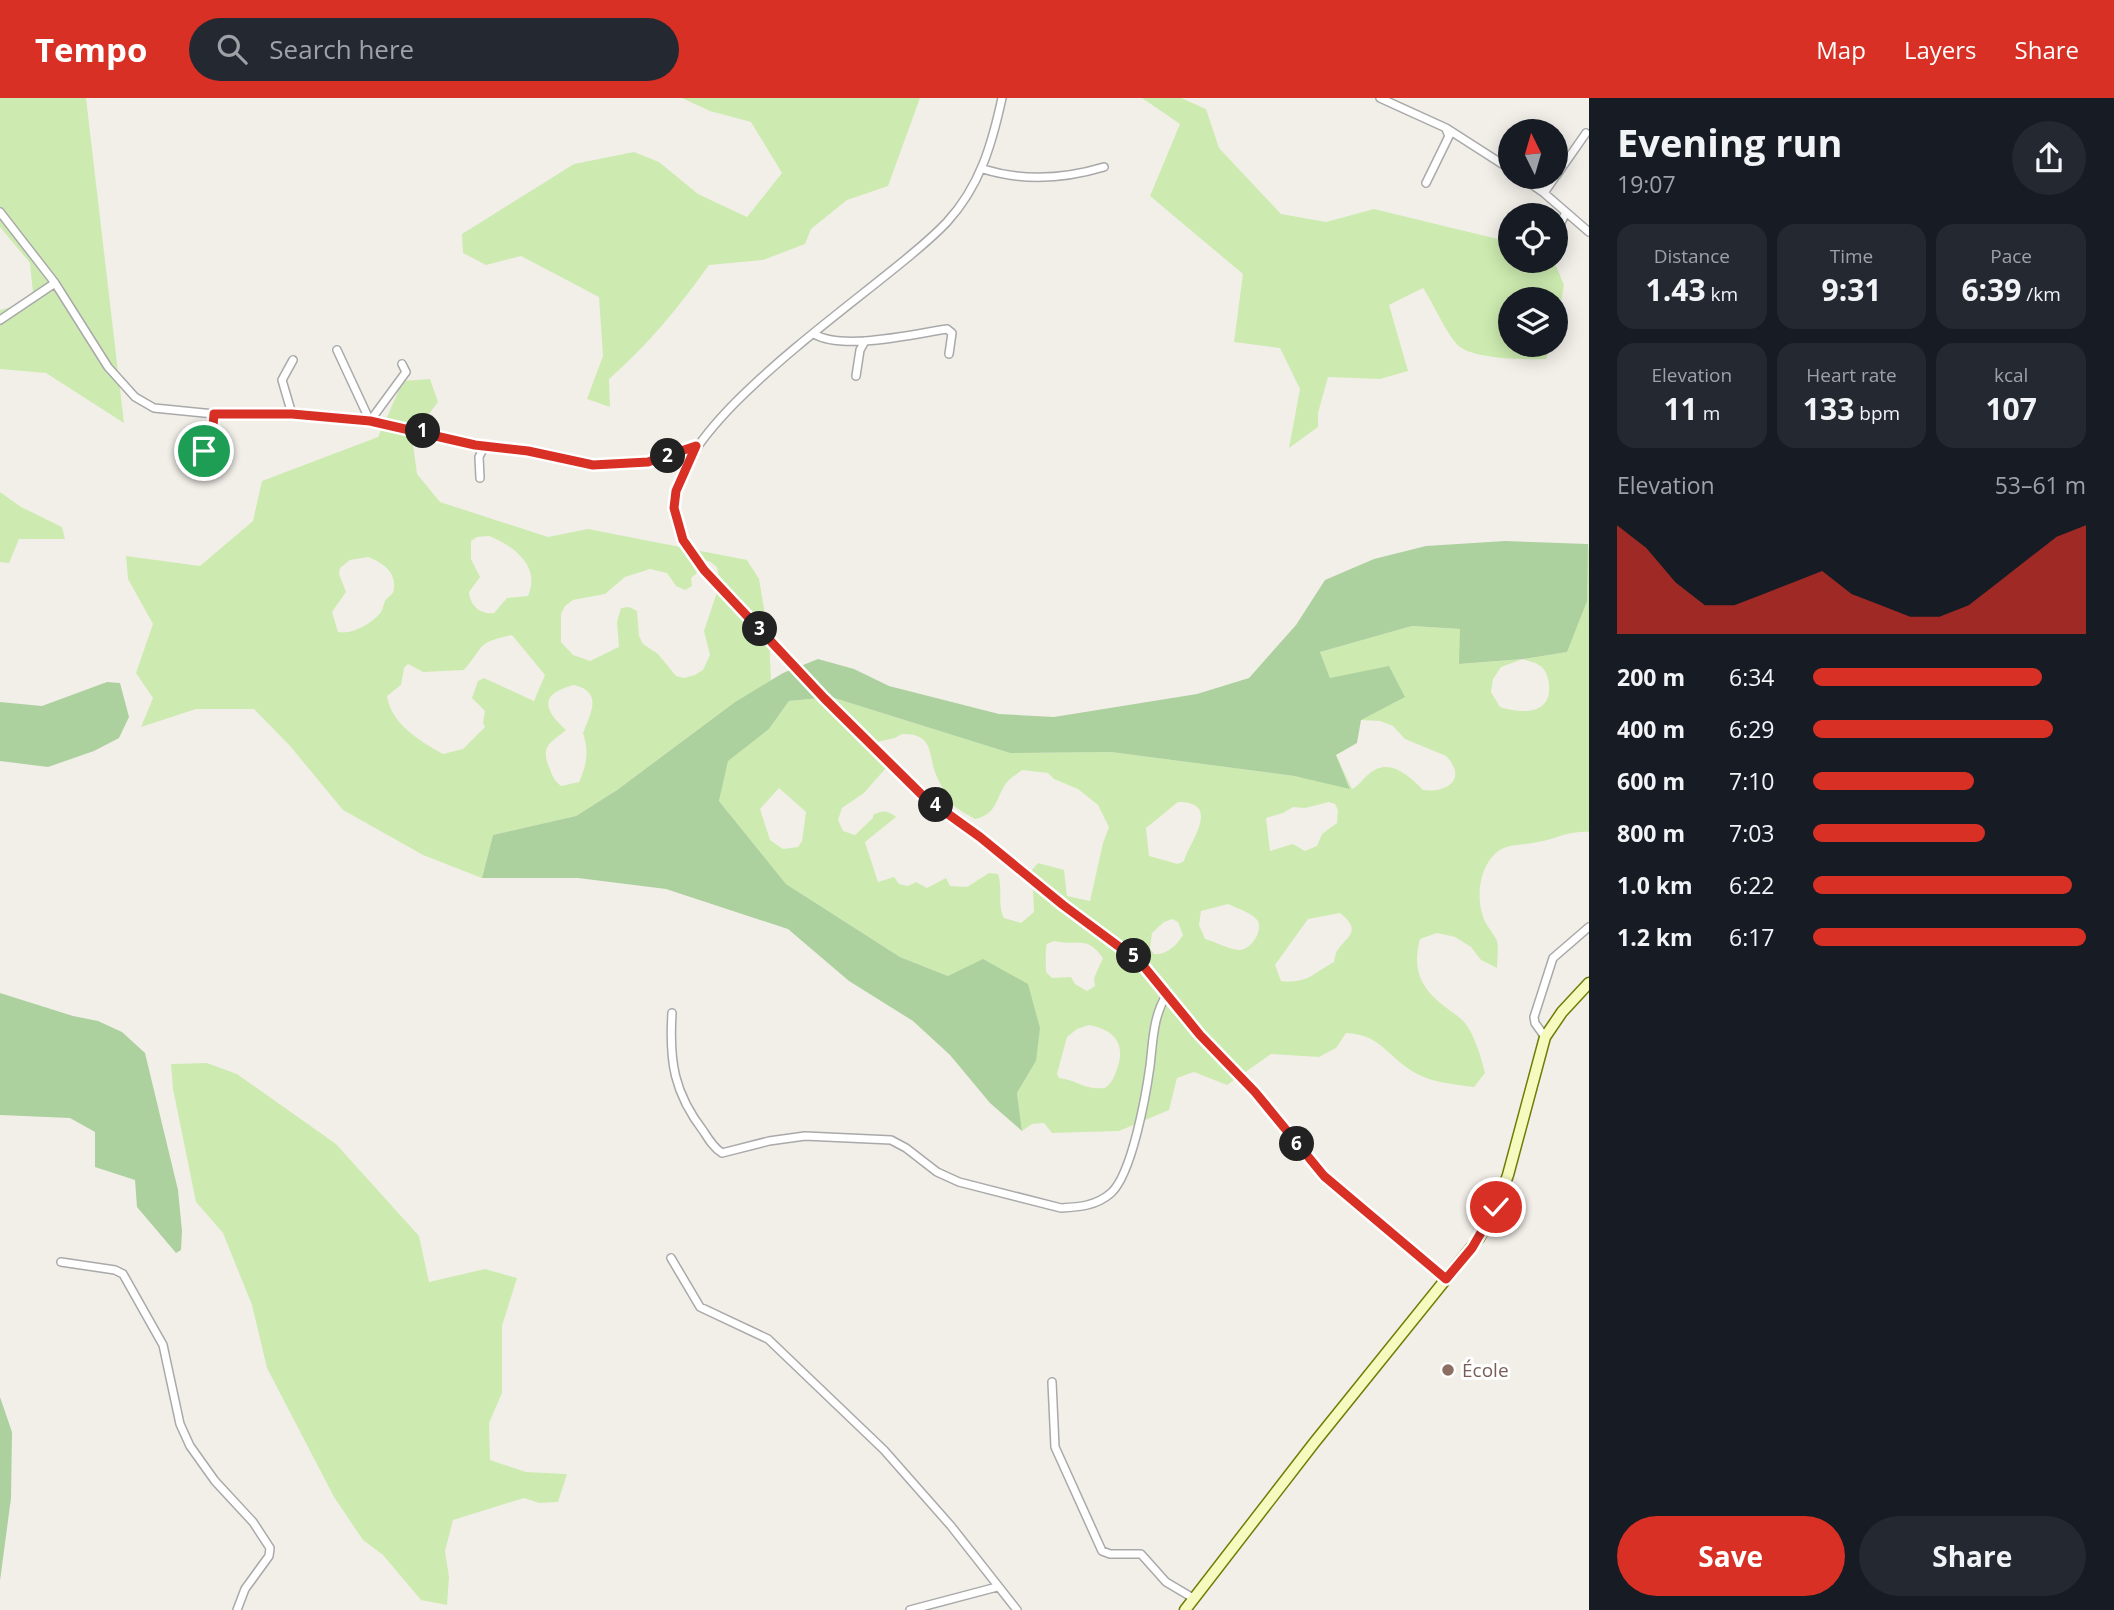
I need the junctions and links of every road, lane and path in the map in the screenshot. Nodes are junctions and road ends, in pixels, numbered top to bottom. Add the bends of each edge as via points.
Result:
1 (1002, 98) edge
2 (1380, 98) edge
3 (1446, 128) junction
4 (1586, 133) dead end
5 (1568, 158) edge
6 (1498, 161) edge
7 (1104, 167) dead end
8 (983, 169) junction
9 (1426, 183) dead end
10 (1538, 189) edge
11 (1547, 189) edge
12 (1544, 193) junction
13 (1556, 203) edge
14 (0, 212) edge
15 (1568, 214) edge
16 (1589, 232) edge
17 (55, 283) junction
18 (0, 320) edge
19 (814, 334) junction
20 (865, 341) junction
21 (337, 350) dead end
22 (949, 354) dead end
23 (293, 360) dead end
24 (401, 364) dead end
25 (856, 376) dead end
26 (214, 414) junction
27 (292, 414) junction
28 (370, 421) junction
29 (696, 446) junction
30 (484, 447) junction
31 (204, 451) dead end
32 (480, 478) dead end
33 (1589, 927) edge
34 (1589, 983) edge
35 (1167, 994) junction
36 (671, 1013) dead end
37 (1545, 1037) junction
38 (671, 1258) dead end
39 (61, 1262) dead end
40 (1446, 1279) junction
41 (1052, 1382) dead end
42 (997, 1587) junction
43 (1193, 1598) junction
44 (237, 1610) edge
45 (910, 1610) edge
46 (1017, 1610) edge
47 (1185, 1610) edge

1 - 8 street
2 - 3 street
3 - 6 street
3 - 9 street via 1448,136
4 - 5 street
7 - 8 street via 1040,178
8 - 19 street via 939,230
10 - 12 street
11 - 12 street
12 - 13 street
14 - 17 street
15 - 16 street
17 - 18 street
17 - 26 street via 108,367 141,402 160,410
19 - 20 street via 824,340
19 - 29 street via 756,382
20 - 22 street via 947,329 952,333
20 - 25 street
21 - 28 street
23 - 27 street via 282,380
24 - 28 street via 406,372
26 - 27 street
26 - 31 street
27 - 28 street
28 - 30 street
29 - 30 street via 648,462 603,465
29 - 35 street via 676,491 674,508 683,540 704,570 923,796 1135,957
30 - 32 street via 479,457
33 - 37 street via 1549,965 1534,1017
34 - 37 main road
35 - 36 street via 1157,1010 1145,1100 1119,1183 1099,1202 1073,1208 959,1182 891,1140 805,1136 722,1153 682,1098 671,1059
35 - 40 street via 1324,1176
37 - 40 main road via 1502,1193 1479,1238
38 - 42 street via 700,1307 768,1339 884,1450
39 - 44 street via 122,1275 163,1345 180,1424 190,1446 270,1548
40 - 43 main road
41 - 43 street via 1055,1447 1102,1550 1141,1554 1167,1582
42 - 45 street
42 - 46 street
43 - 47 main road

